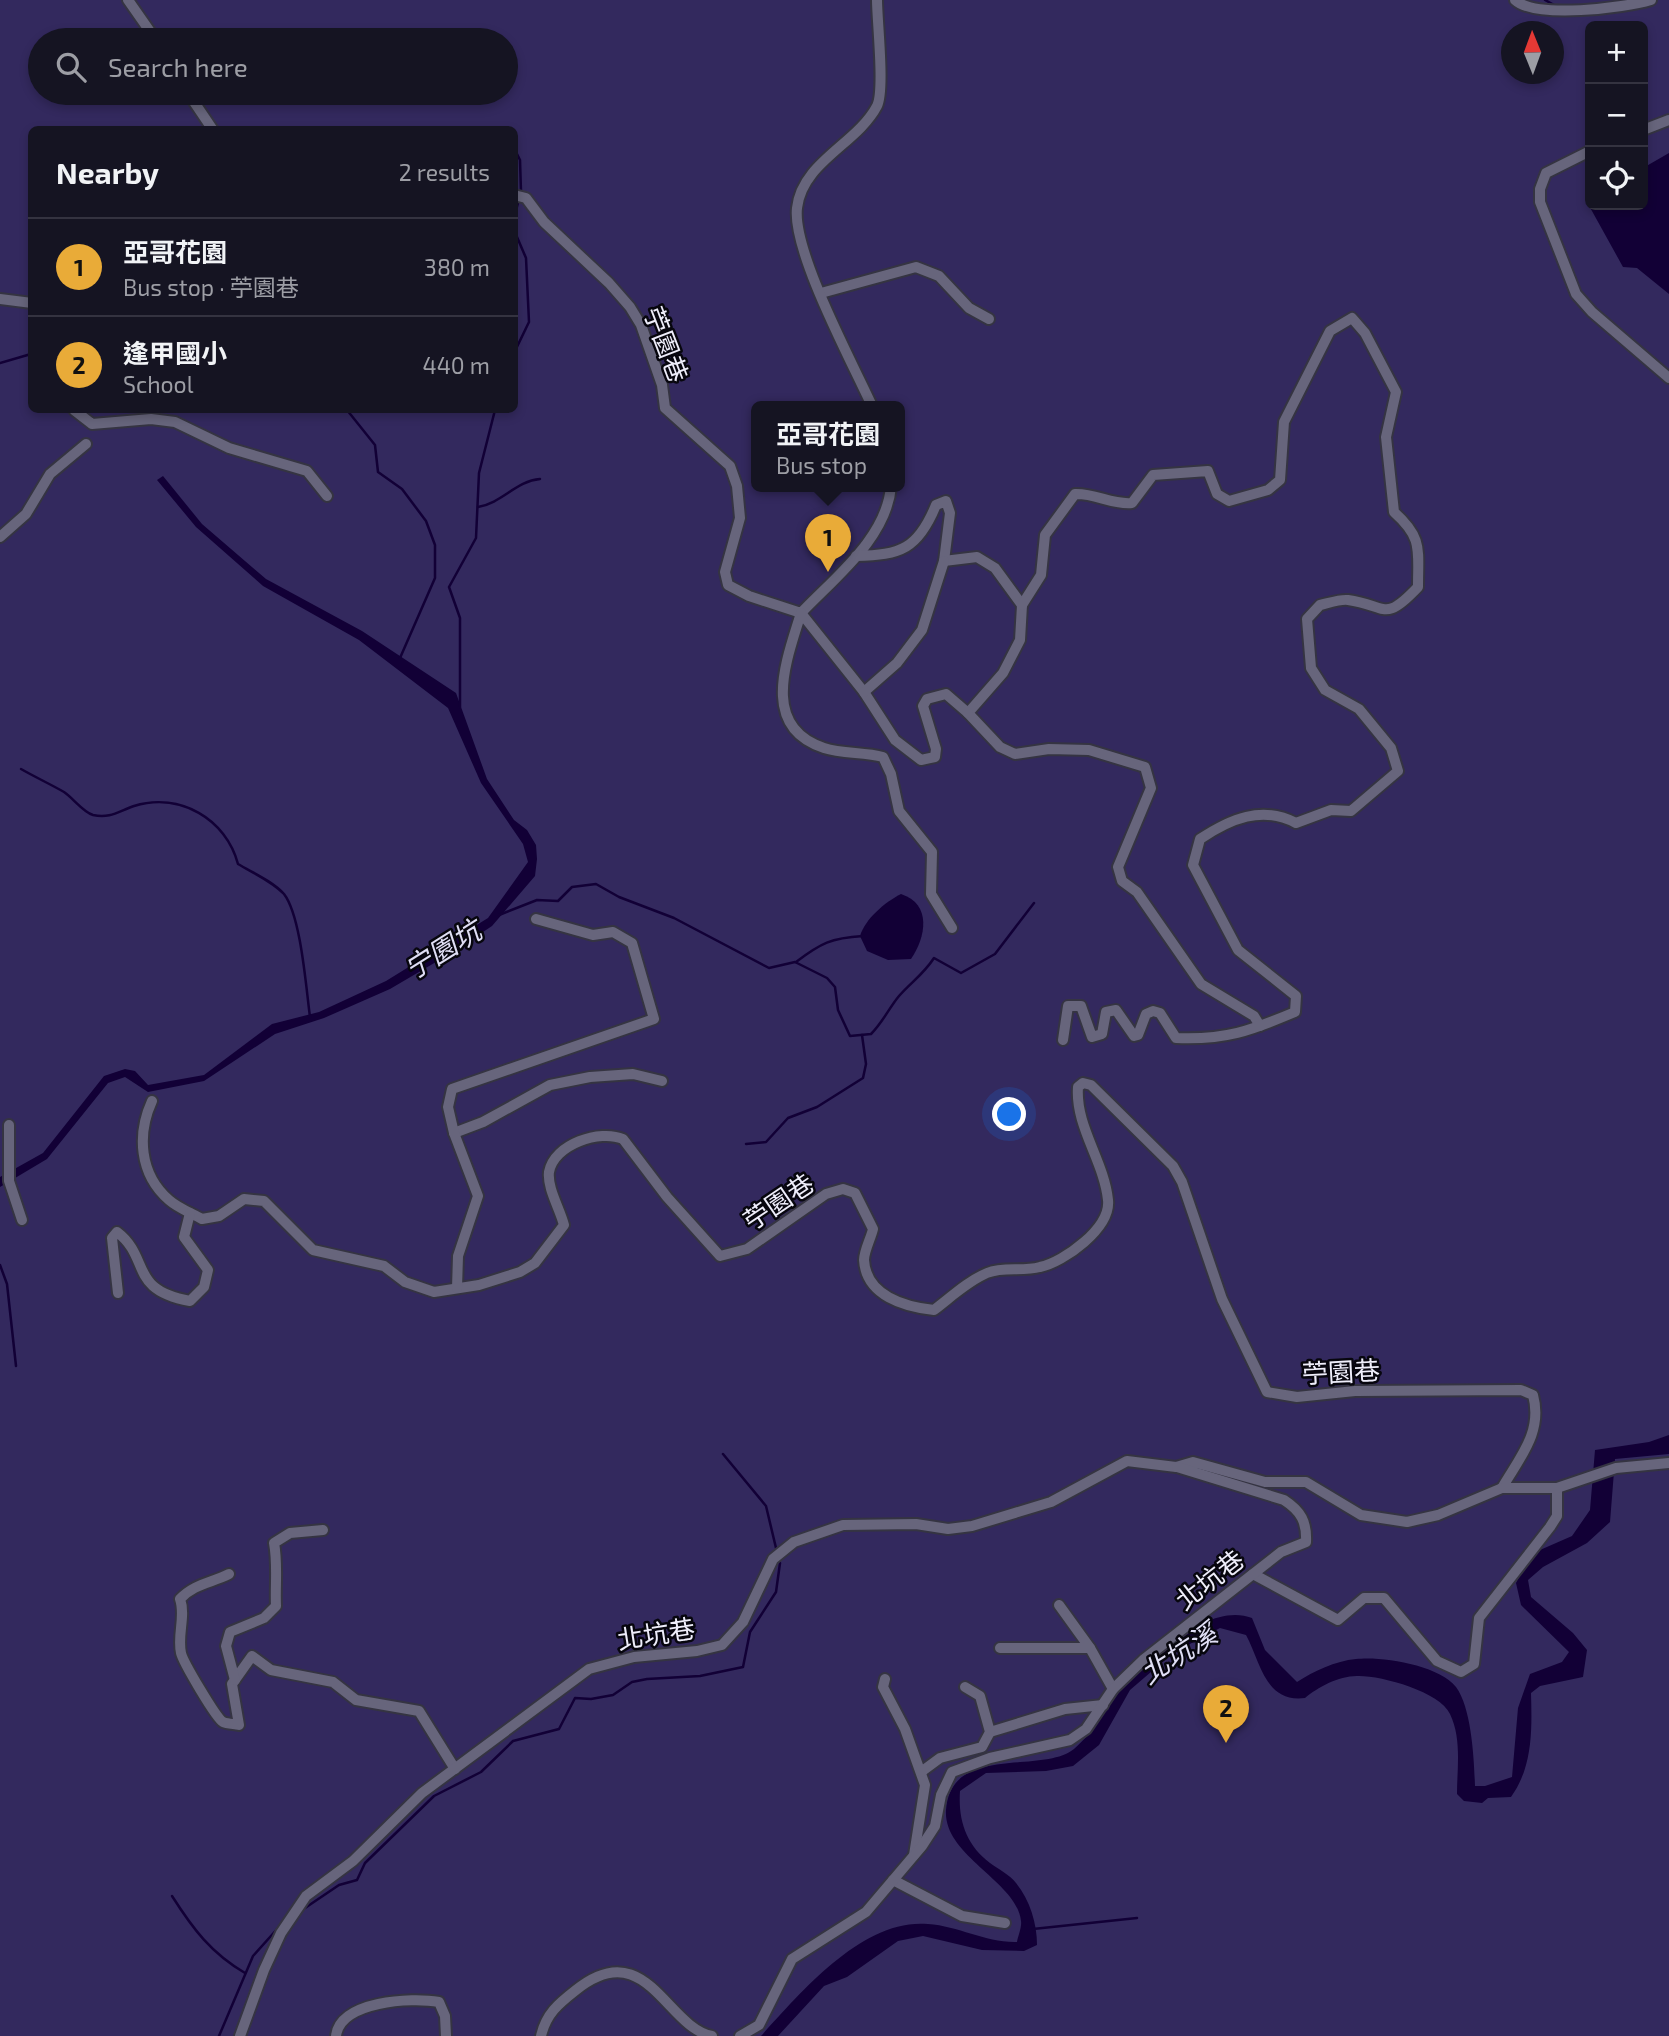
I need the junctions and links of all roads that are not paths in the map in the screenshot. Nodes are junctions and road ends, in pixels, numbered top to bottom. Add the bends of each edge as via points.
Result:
1 (128, 0) edge
2 (877, 0) edge
3 (1515, 0) edge
4 (1651, 0) edge
5 (148, 28) edge
6 (196, 105) edge
7 (1669, 120) edge
8 (211, 126) edge
9 (1648, 128) edge
10 (1585, 153) edge
11 (520, 196) edge
12 (821, 293) junction
13 (0, 299) edge
14 (28, 302) edge
15 (989, 318) dead end
16 (1669, 378) edge
17 (870, 401) edge
18 (79, 413) edge
19 (86, 444) dead end
20 (890, 492) edge
21 (327, 496) dead end
22 (0, 537) edge
23 (856, 556) junction
24 (944, 561) junction
25 (1022, 606) junction
26 (801, 613) junction
27 (864, 692) junction
28 (968, 713) junction
29 (536, 919) dead end
30 (952, 928) dead end
31 (1260, 1026) junction
32 (1063, 1040) dead end
33 (662, 1081) dead end
34 (152, 1101) dead end
35 (9, 1125) dead end
36 (454, 1133) junction
37 (190, 1213) junction
38 (22, 1220) dead end
39 (457, 1288) junction
40 (118, 1293) dead end
41 (1669, 1462) edge
42 (1176, 1466) junction
43 (1502, 1488) junction
44 (1557, 1488) junction
45 (323, 1530) dead end
46 (229, 1574) dead end
47 (1254, 1574) junction
48 (1059, 1605) dead end
49 (1000, 1648) dead end
50 (1090, 1648) junction
51 (886, 1679) dead end
52 (235, 1680) junction
53 (965, 1687) dead end
54 (1113, 1689) junction
55 (1103, 1705) junction
56 (990, 1732) junction
57 (455, 1769) junction
58 (922, 1772) junction
59 (914, 1856) junction
60 (893, 1880) junction
61 (1006, 1923) dead end
62 (240, 2036) edge
63 (335, 2036) edge
64 (446, 2036) edge
65 (541, 2036) edge
66 (712, 2036) edge
67 (740, 2036) edge

1 - 5 street
2 - 12 street via 878,104 809,176 797,207 802,250
3 - 4 street via 1551,9 1604,9
6 - 8 street
7 - 9 street
10 - 16 street via 1546,173 1540,202 1576,294
11 - 26 street, 苧園巷 via 629,307 641,325 662,385 665,408 730,466 740,518 725,572 728,585
12 - 15 street via 916,267 939,276 969,308
12 - 17 street
13 - 14 street
18 - 21 street via 92,424 151,419 175,422 229,448 307,471
19 - 22 street via 50,474 26,514
20 - 23 street via 885,512
23 - 24 street via 891,554 911,547 936,505 946,501 950,513
23 - 26 street
24 - 25 street via 978,557 995,568
24 - 27 street via 922,630 897,663
25 - 28 street via 1020,640 1003,673
25 - 31 street via 1041,575 1045,535 1075,494 1132,503 1153,475 1208,471 1217,494 1229,501 1268,490 1280,480 1284,422 1330,331 1353,318 1396,392 1386,437 1394,512 1413,530 1418,587 1399,607 1377,610 1348,600 1320,605 1307,619 1311,668 1325,690 1359,709 1391,748 1398,771 1351,811 1331,810 1296,823 1282,815 1256,814 1225,822 1200,839 1193,865 1238,950 1296,996 1295,1012
26 - 27 street
26 - 30 street via 781,677 789,725 802,738 825,749 883,757 900,811 932,852 932,894
27 - 28 street via 895,740 921,760 935,757 923,706 928,699 946,694
28 - 31 street via 1000,747 1015,754 1089,750 1145,767 1151,788 1118,867 1122,881 1137,892 1201,984 1254,1016
29 - 36 street via 593,935 613,932 632,943 654,1019 452,1089 448,1107
31 - 32 street via 1231,1035 1176,1038 1160,1013 1153,1011 1146,1014 1138,1035 1133,1036 1113,1009 1106,1012 1102,1034 1092,1037 1081,1006 1074,1004 1068,1006
33 - 36 street via 633,1074 590,1076 550,1085
34 - 37 street via 142,1123 141,1147 168,1200
35 - 38 street via 9,1181
36 - 39 street via 478,1196 458,1256
37 - 39 street, 苧園巷 via 202,1220 219,1216 244,1199 264,1201 313,1250 384,1266 416,1288 434,1292
37 - 40 street via 184,1237 208,1270 204,1287 190,1301 170,1297 148,1283 128,1240 117,1232 112,1238
39 - 43 street, 苧園巷 via 501,1279 535,1263 564,1225 549,1169 568,1147 615,1136 623,1139 720,1256 747,1250 826,1194 842,1189 855,1193 873,1228 864,1260 873,1286 886,1297 934,1310 986,1274 1058,1261 1098,1226 1108,1204 1105,1180 1078,1108 1078,1087 1083,1083 1091,1085 1173,1166 1222,1299 1268,1392 1297,1397 1355,1391 1521,1390 1533,1395 1538,1412 1535,1431
41 - 44 street, 北坑巷 via 1616,1468
42 - 43 street, 北坑巷 via 1193,1462 1265,1482 1306,1482 1361,1515 1385,1521 1408,1522 1438,1515
42 - 47 street, 北坑巷 via 1297,1508 1307,1527 1306,1542 1281,1552
42 - 57 street, 北坑巷 via 1127,1461 1051,1502 972,1526 843,1525 794,1542 773,1559 743,1622 722,1645 634,1657 589,1669
43 - 44 street, 北坑巷
44 - 47 street via 1557,1516 1479,1618 1474,1664 1461,1672 1437,1661 1384,1598 1364,1598 1338,1620
45 - 52 street via 290,1533 274,1543 276,1606 264,1619 230,1632 226,1646
46 - 52 street via 193,1586 180,1599 180,1652 188,1672 203,1688 210,1710 223,1722 240,1725
47 - 54 street, 北坑巷 via 1143,1660
48 - 50 street
49 - 50 street
50 - 54 street
51 - 58 street via 883,1687
52 - 57 street via 252,1656 271,1670 332,1682 356,1700 419,1711
53 - 56 street via 980,1696
54 - 55 street, 北坑巷
55 - 56 street via 1065,1709
55 - 59 street, 北坑巷 via 1086,1729 1070,1740 989,1758 952,1772 934,1826
56 - 58 street via 982,1747 940,1758
57 - 62 street, 北坑巷 via 422,1793 353,1861 306,1896 270,1958
58 - 59 street via 925,1785
59 - 60 street, 北坑巷
60 - 61 street via 962,1916
60 - 67 street, 北坑巷 via 866,1912 792,1958 759,2025
63 - 64 street via 346,2014 419,1999 439,2002
65 - 66 street via 554,2007 586,1982 606,1974 642,1980 659,1991 699,2034

